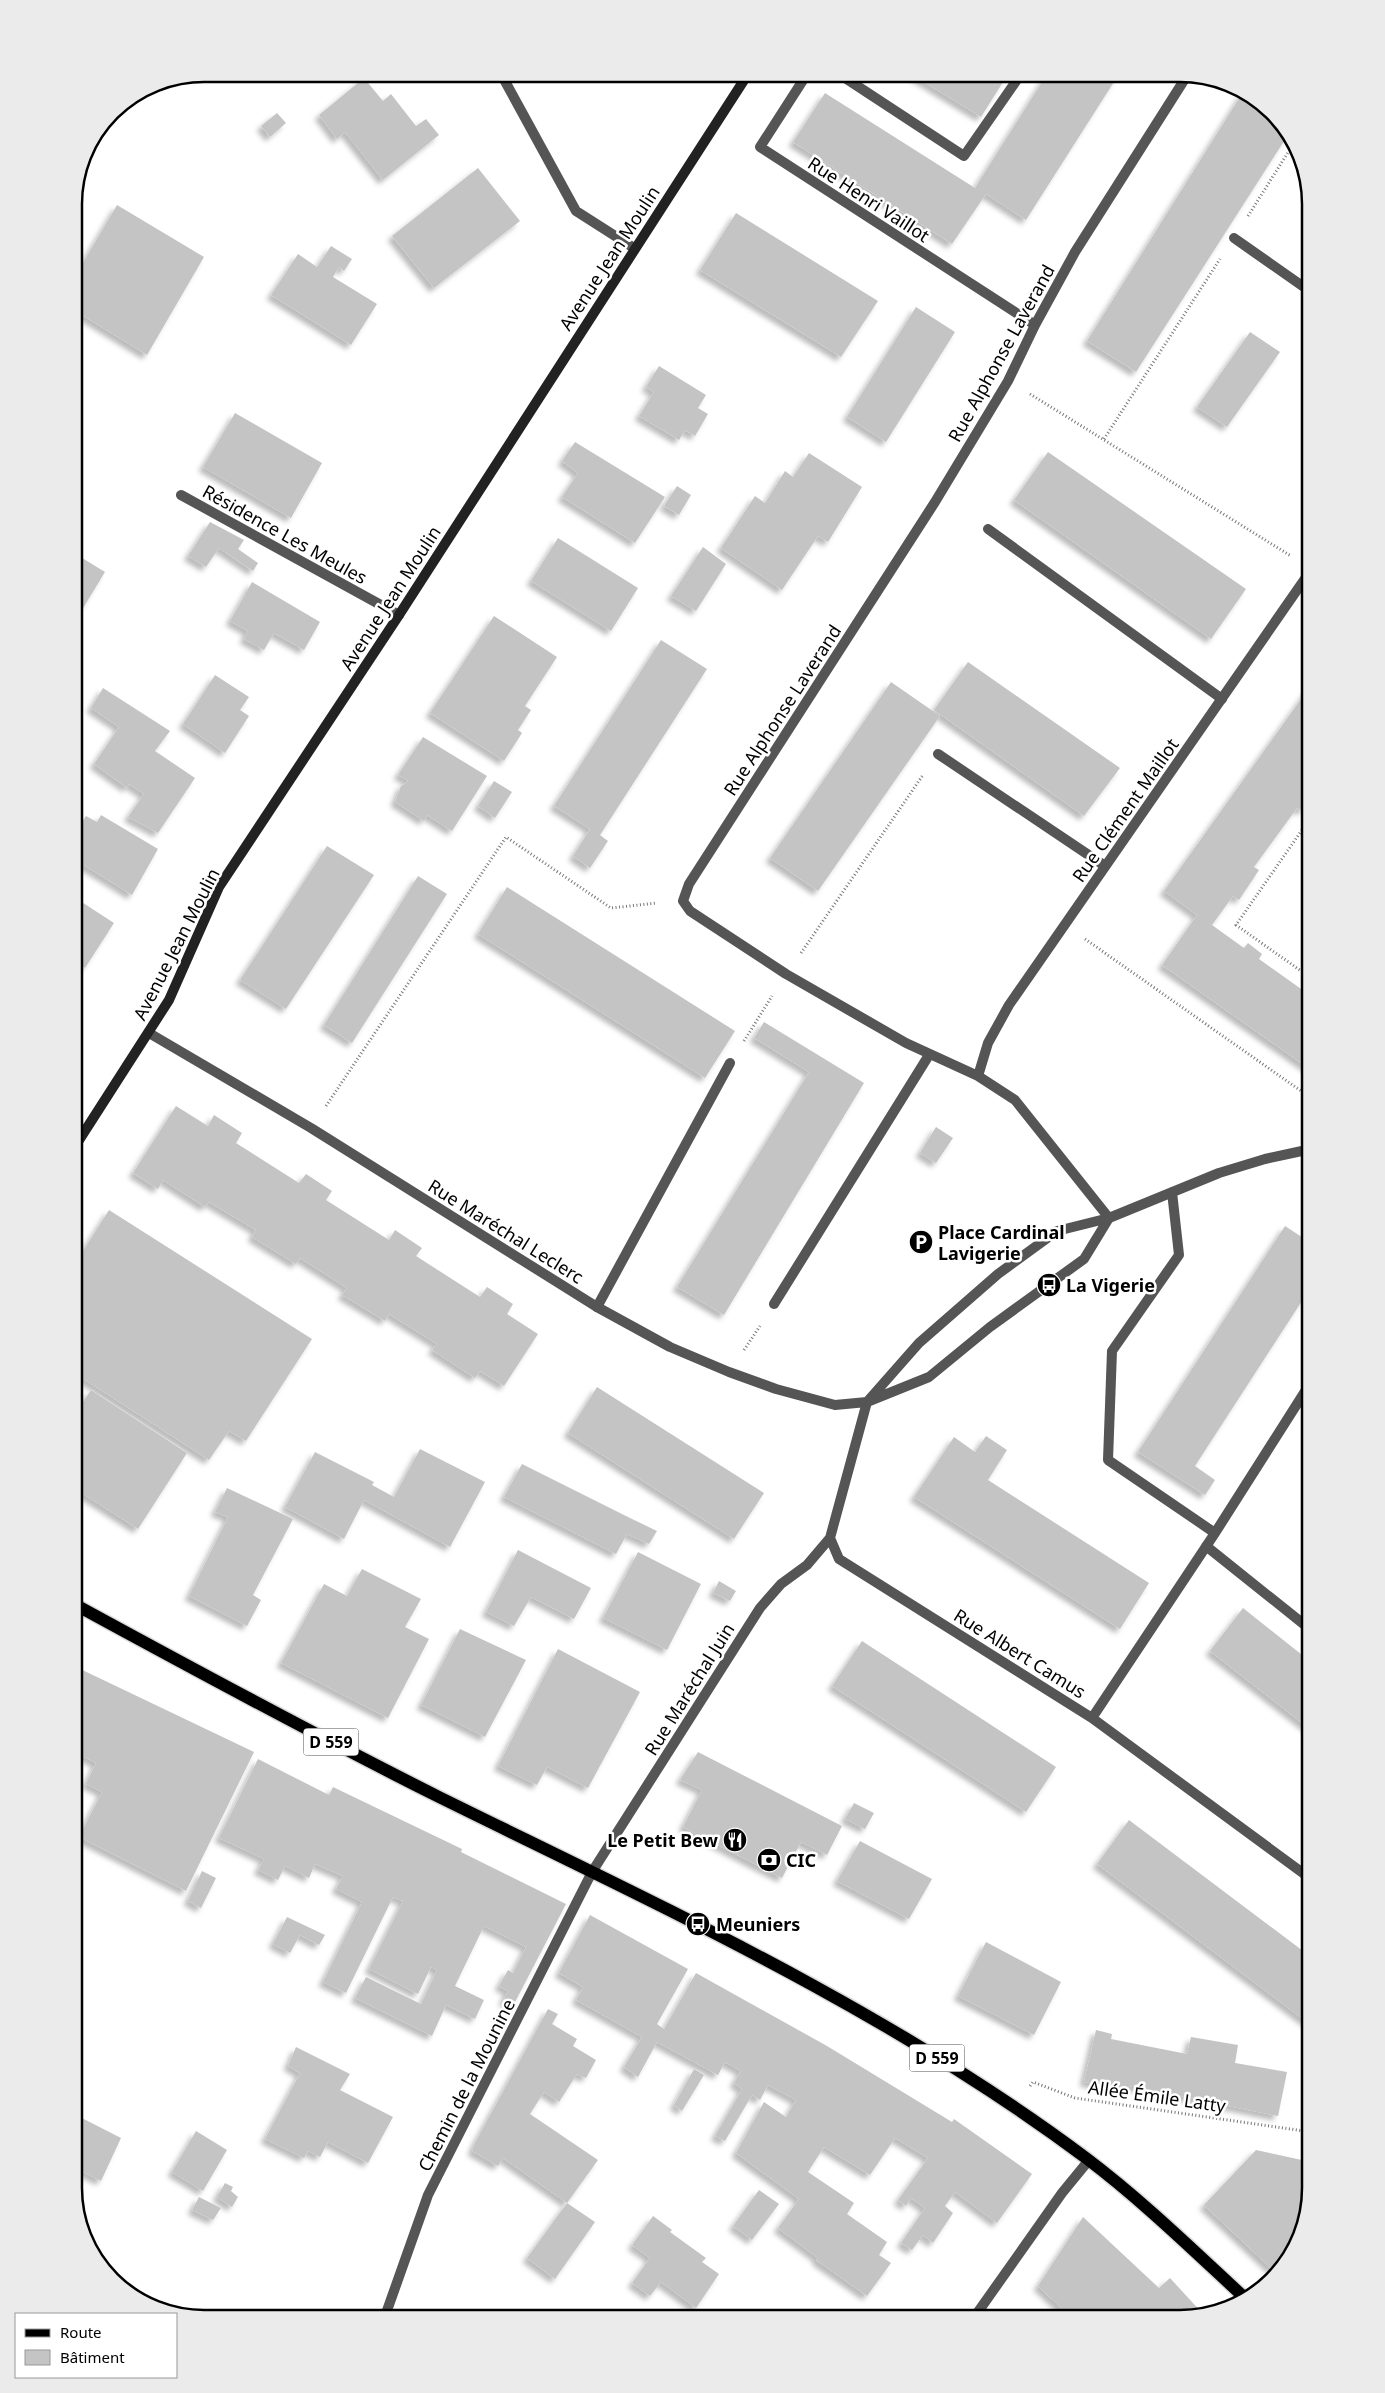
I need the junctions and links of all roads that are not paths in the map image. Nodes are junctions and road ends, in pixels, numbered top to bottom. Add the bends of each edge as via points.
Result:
1 (506, 83) edge
2 (742, 83) edge
3 (801, 83) edge
4 (853, 83) edge
5 (1014, 83) edge
6 (1182, 83) edge
7 (1234, 238) road end
8 (634, 248) junction
9 (1302, 286) edge
10 (1035, 325) junction
11 (182, 495) dead end
12 (988, 529) dead end
13 (1302, 583) edge
14 (399, 615) junction
15 (1222, 699) junction
16 (938, 754) road end
17 (1105, 866) junction
18 (149, 1033) junction
19 (929, 1055) junction
20 (730, 1063) road end
21 (978, 1076) junction
22 (83, 1134) edge
23 (1302, 1151) edge
24 (1172, 1192) junction
25 (1109, 1218) junction
26 (774, 1304) road end
27 (597, 1307) junction
28 (1302, 1396) edge
29 (867, 1402) junction
30 (1215, 1533) junction
31 (830, 1538) junction
32 (1206, 1546) junction
33 (83, 1609) edge
34 (1302, 1623) edge
35 (1092, 1718) junction
36 (592, 1872) junction
37 (1302, 1872) edge
38 (1089, 2160) junction
39 (1241, 2294) edge
40 (387, 2310) edge
41 (979, 2310) edge

1 - 8 street via 576,211
2 - 8 street, Avenue Jean Moulin
3 - 10 street, Rue Henri Vaillot via 760,147
4 - 5 street via 964,156
6 - 10 street, Rue Alphonse Laverand via 1075,252
7 - 9 street
8 - 14 street, Avenue Jean Moulin
10 - 19 street, Rue Alphonse Laverand via 1008,381 935,502 694,876 683,900 690,911 786,974
11 - 14 street, Résidence Les Meules
12 - 15 street
13 - 15 street, Rue Clément Maillot
14 - 18 street, Avenue Jean Moulin via 219,888 168,1000
15 - 17 street, Rue Clément Maillot
16 - 17 street
17 - 21 street, Rue Clément Maillot via 1010,1005 988,1043
18 - 22 street, Avenue Jean Moulin
18 - 27 street, Rue Maréchal Leclerc via 311,1128
19 - 21 street
19 - 26 street
20 - 27 street
21 - 25 street via 1015,1100
23 - 24 street via 1266,1159
24 - 25 street
24 - 30 street via 1179,1255 1112,1351 1108,1460
25 - 29 street via 1057,1232 998,1274 920,1343
25 - 29 street, Rue Maréchal Leclerc via 1084,1259 990,1327 930,1377
27 - 29 street, Rue Maréchal Leclerc via 670,1346 776,1389 835,1405
28 - 30 street
29 - 31 street
30 - 32 street
31 - 35 street, Rue Albert Camus via 839,1559
31 - 36 street, Rue Maréchal Juin via 807,1565 781,1584 760,1608
32 - 34 street
32 - 35 street
33 - 36 main road, D 559 via 276,1715
35 - 37 street, Rue Albert Camus
36 - 38 main road, D 559 via 808,1982 904,2037 1014,2107
36 - 40 street, Chemin de la Mounine via 428,2195
38 - 39 main road, D 559 via 1180,2237
38 - 41 street

